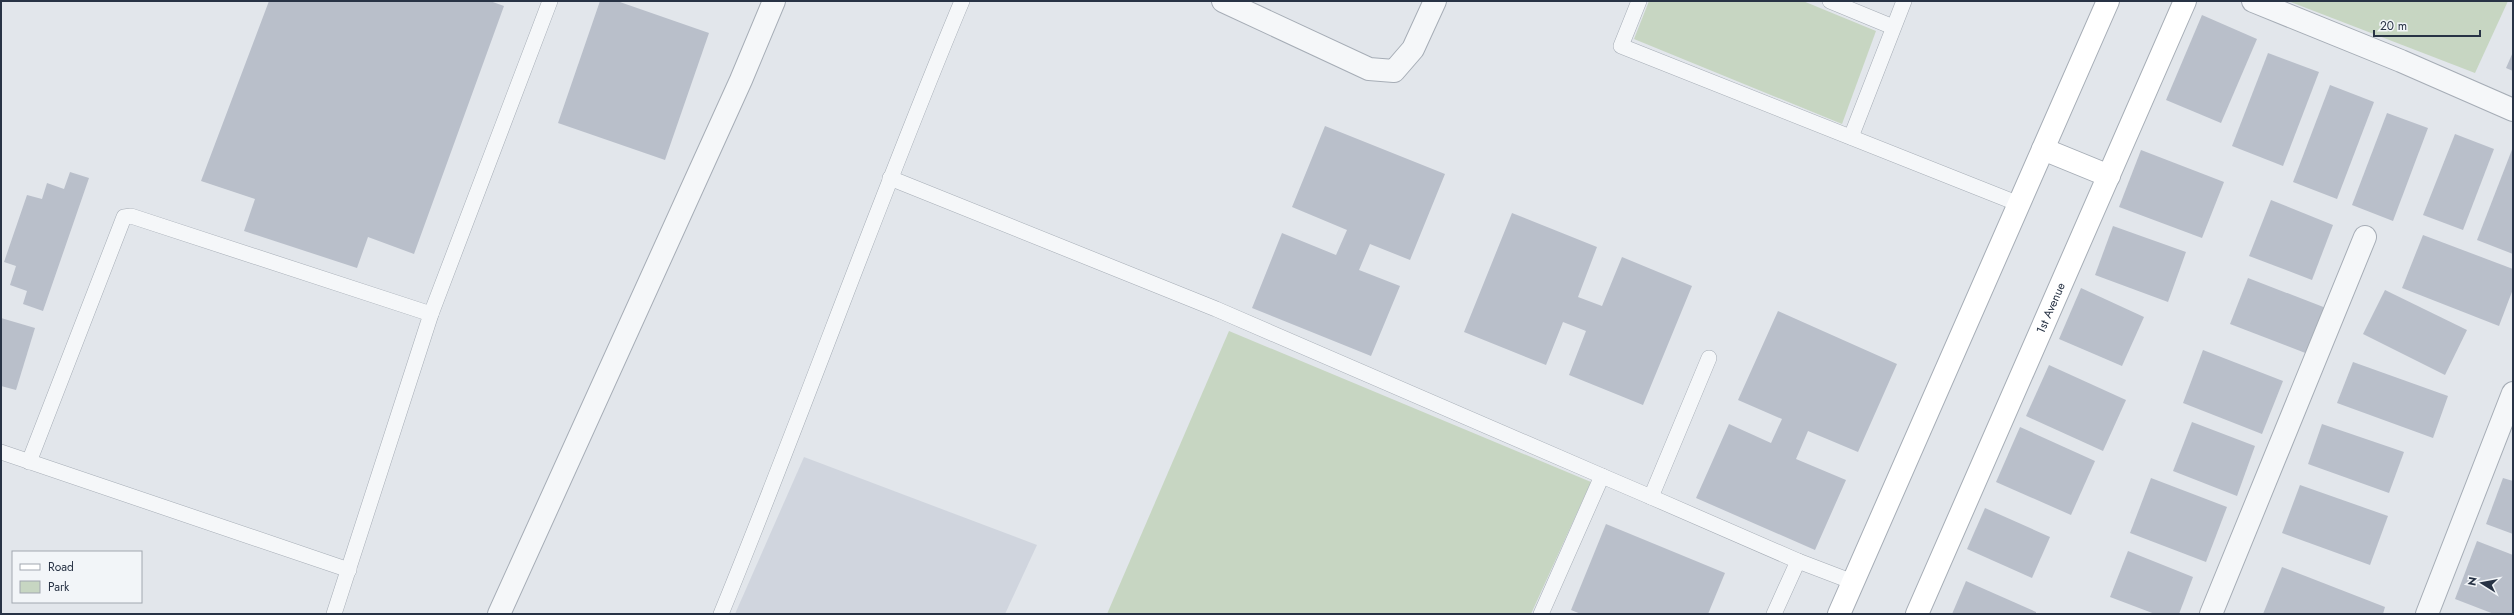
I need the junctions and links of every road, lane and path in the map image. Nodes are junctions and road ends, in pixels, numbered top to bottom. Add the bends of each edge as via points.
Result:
1 (550, 1) edge
2 (774, 1) edge
3 (962, 1) edge
4 (1223, 1) edge
5 (1435, 1) edge
6 (1639, 1) edge
7 (1830, 1) edge
8 (1904, 1) edge
9 (2108, 1) edge
10 (2185, 1) edge
11 (2253, 1) edge
12 (1893, 27) junction
13 (2513, 110) edge
14 (1851, 137) junction
15 (2043, 149) junction
16 (2109, 176) junction
17 (890, 178) junction
18 (2019, 204) junction
19 (2365, 237) dead end
20 (431, 314) junction
21 (1709, 358) dead end
22 (2513, 393) edge
23 (1, 452) edge
24 (29, 462) junction
25 (1602, 476) junction
26 (1650, 497) junction
27 (1798, 561) junction
28 (349, 570) junction
29 (1853, 582) junction
30 (334, 614) edge
31 (499, 614) edge
32 (721, 614) edge
33 (1541, 614) edge
34 (1774, 614) edge
35 (1839, 614) edge
36 (1917, 614) edge
37 (2211, 614) edge
38 (2427, 614) edge

1 - 20 lane
2 - 31 street
3 - 17 lane
4 - 5 street via 1369,69 1394,71 1413,50
6 - 14 lane via 1621,46
7 - 12 lane
8 - 12 lane
9 - 15 main road
10 - 16 main road, 1st Avenue
11 - 13 street via 2402,61
12 - 14 lane
14 - 18 lane
15 - 16 main road
15 - 18 main road
16 - 36 main road, 1st Avenue
17 - 25 lane via 1216,309
17 - 32 lane
18 - 29 main road
19 - 37 street
20 - 24 lane via 131,216 124,217
20 - 28 lane
21 - 26 lane
22 - 38 street
23 - 24 lane
24 - 28 lane
25 - 26 lane
25 - 33 lane
26 - 27 lane
27 - 29 lane
27 - 34 lane
28 - 30 lane
29 - 35 main road

